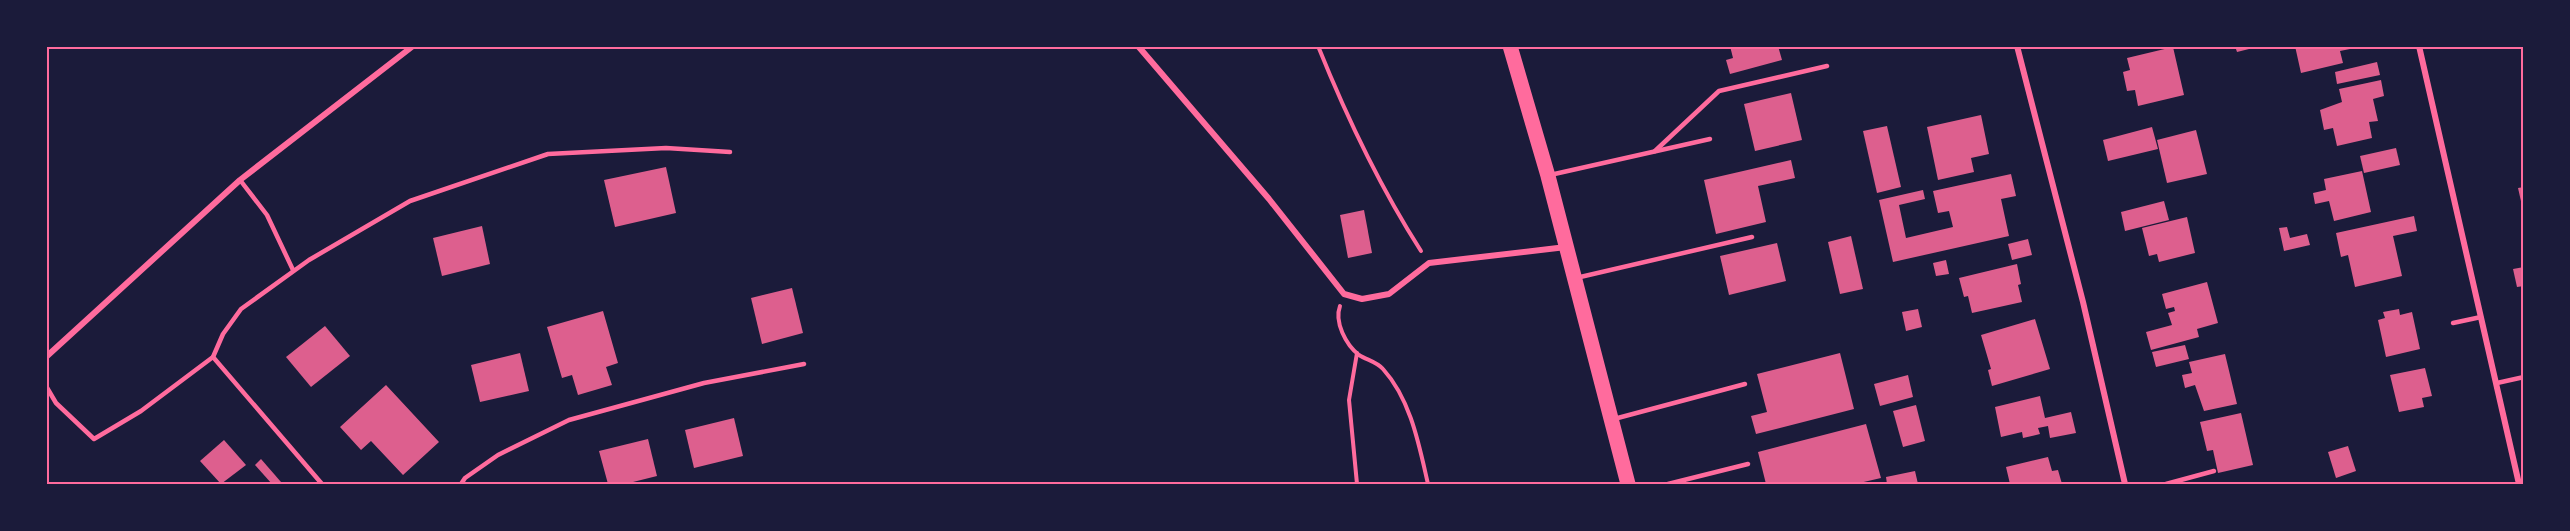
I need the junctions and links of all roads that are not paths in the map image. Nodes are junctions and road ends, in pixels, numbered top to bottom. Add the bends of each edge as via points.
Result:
1 (413, 46) edge
2 (1138, 46) edge
3 (1510, 46) edge
4 (2017, 46) edge
5 (2419, 46) edge
6 (1827, 66) dead end
7 (1710, 139) dead end
8 (1655, 151) junction
9 (730, 152) dead end
10 (1548, 176) junction
11 (240, 180) junction
12 (1752, 237) dead end
13 (1567, 246) junction
14 (293, 270) junction
15 (1575, 278) junction
16 (2481, 317) junction
17 (2453, 323) dead end
18 (46, 357) edge
19 (213, 357) junction
20 (804, 364) dead end
21 (2523, 377) edge
22 (2497, 383) junction
23 (1744, 384) dead end
24 (46, 386) edge
25 (1611, 419) junction
26 (1748, 464) dead end
27 (2214, 471) dead end
28 (322, 484) edge
29 (462, 484) edge
30 (1628, 484) edge
31 (1668, 484) edge
32 (2125, 484) edge
33 (2166, 484) edge
34 (2518, 484) edge

1 - 11 street
2 - 13 street via 1269,199 1344,294 1362,298 1389,294 1429,263
3 - 10 main road
4 - 32 street
5 - 16 street
6 - 8 lane via 1719,91
7 - 8 lane
8 - 10 lane
9 - 14 lane via 666,148 548,154 410,201
10 - 13 main road
11 - 14 lane via 267,215
11 - 18 street
12 - 15 lane
13 - 15 main road
14 - 19 lane via 241,309
15 - 25 main road
16 - 17 lane
16 - 22 street
19 - 24 lane via 141,411 94,439 56,404
19 - 28 lane
20 - 29 lane via 704,383 569,420 498,455
21 - 22 lane
22 - 34 street
23 - 25 lane
25 - 30 main road
26 - 31 lane
27 - 33 lane

